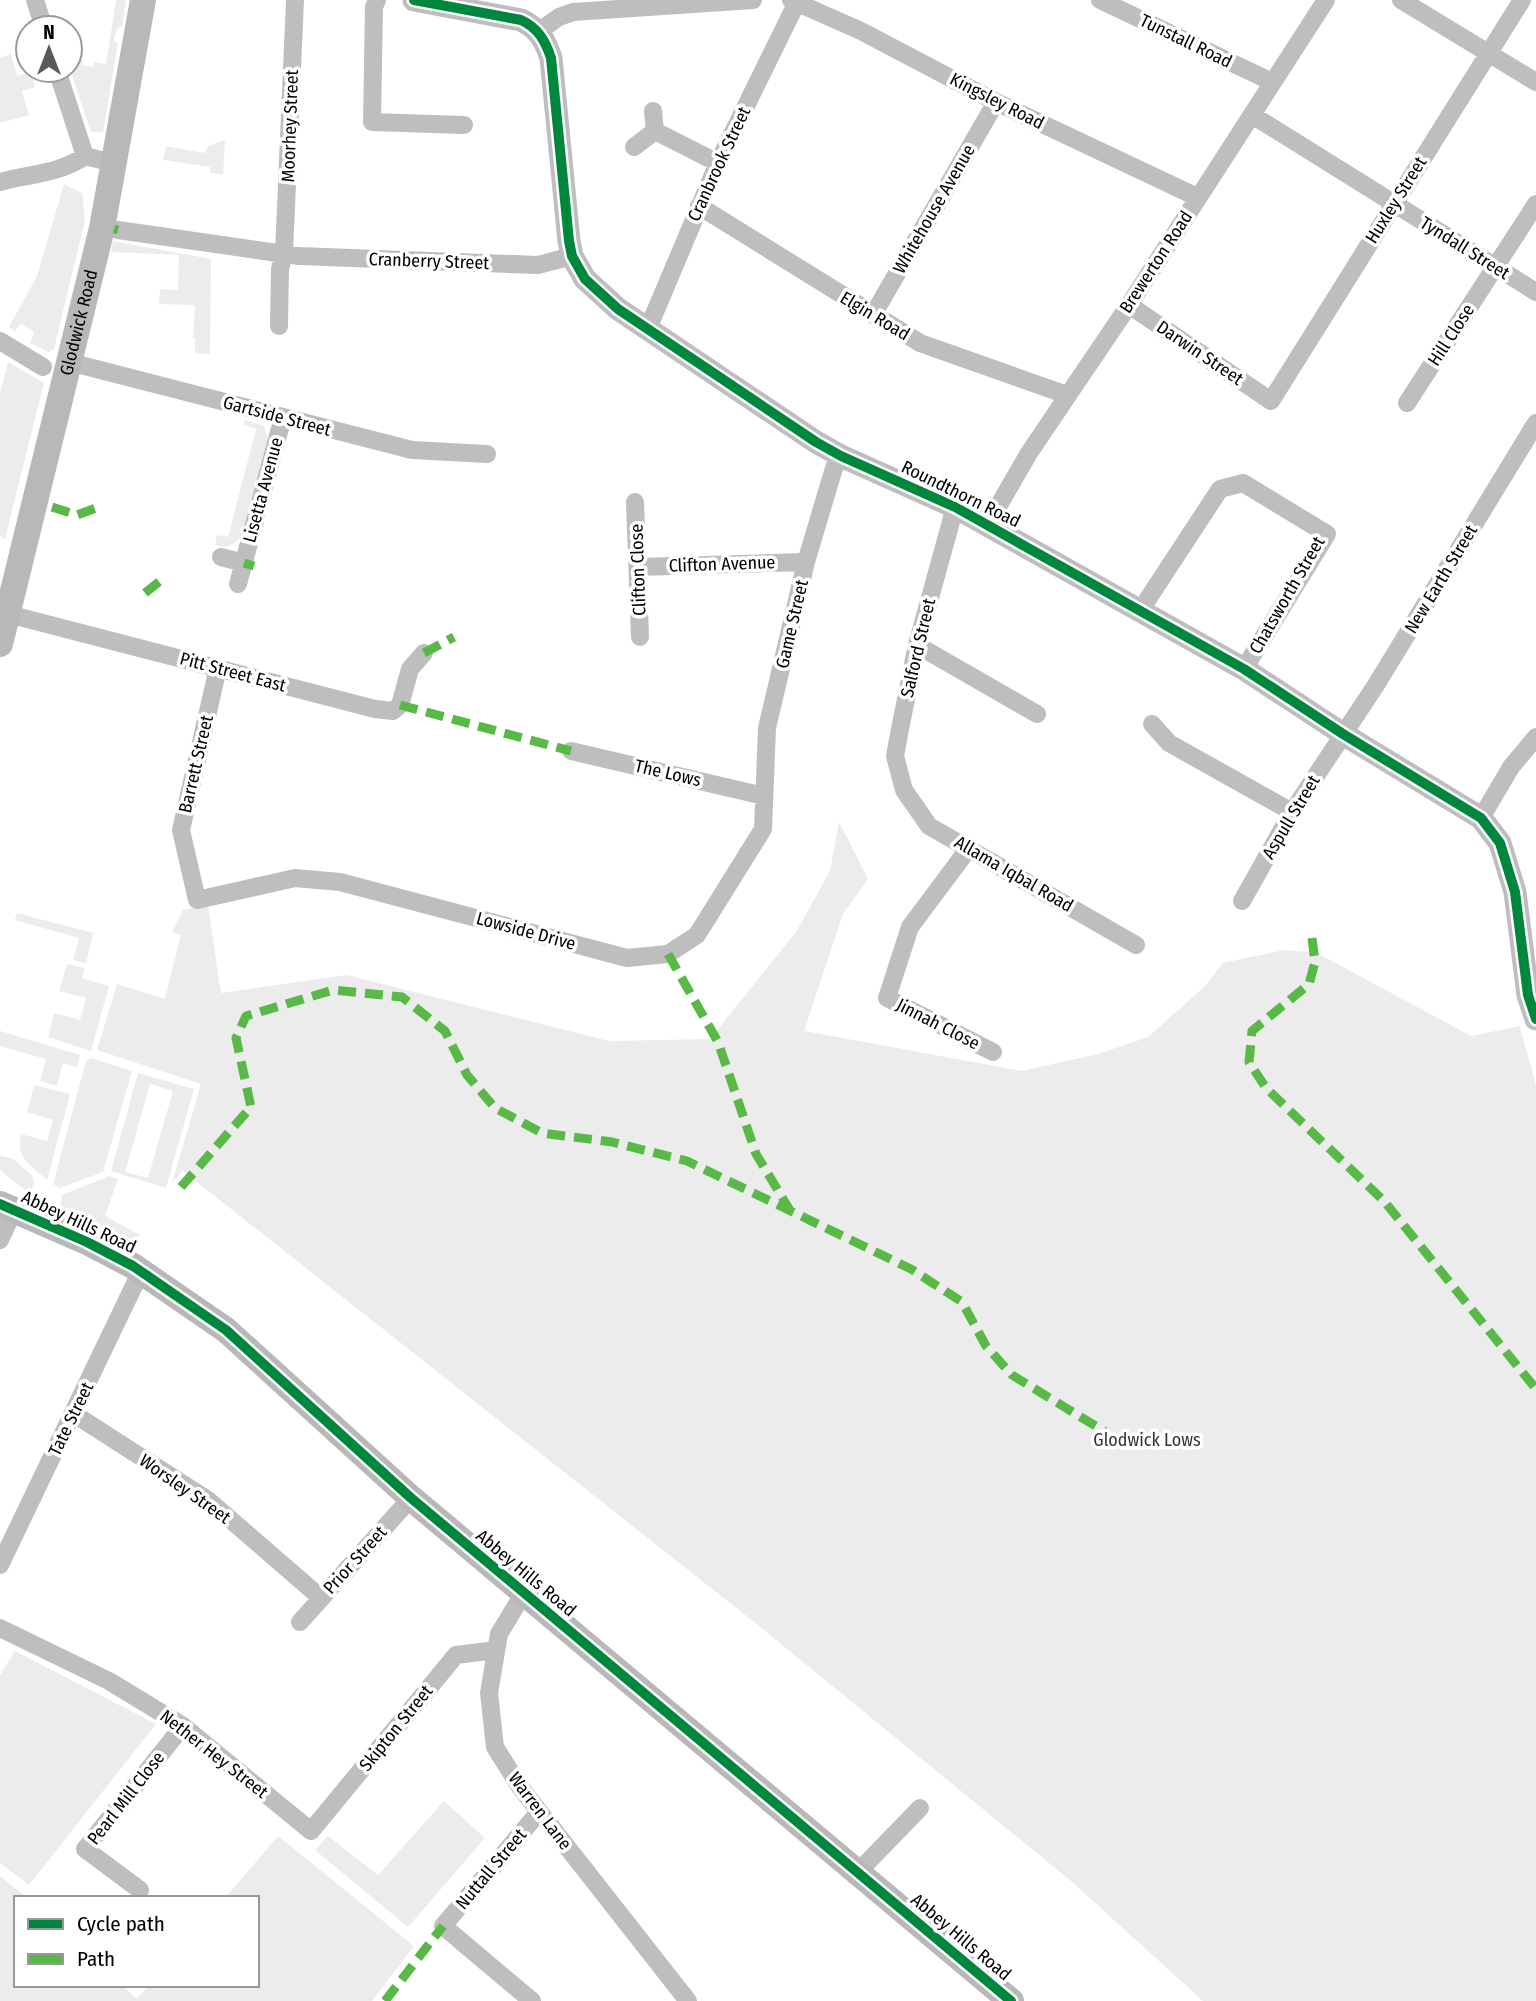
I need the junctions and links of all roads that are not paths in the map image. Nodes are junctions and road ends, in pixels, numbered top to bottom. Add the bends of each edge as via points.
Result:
1 (143, 0) edge
2 (295, 0) edge
3 (376, 0) edge
4 (414, 0) edge
5 (752, 0) edge
6 (1100, 0) edge
7 (1326, 0) edge
8 (1401, 0) edge
9 (1522, 0) edge
10 (795, 1) edge
11 (658, 3) edge
12 (462, 4) edge
13 (538, 32) junction
14 (1489, 52) junction
15 (1272, 82) junction
16 (1536, 82) edge
17 (62, 84) edge
18 (996, 102) junction
19 (653, 111) dead end
20 (1252, 115) junction
21 (464, 125) dead end
22 (654, 131) junction
23 (634, 148) dead end
24 (85, 156) junction
25 (113, 163) junction
26 (718, 163) junction
27 (0, 182) edge
28 (1197, 197) junction
29 (1393, 204) junction
30 (1536, 204) edge
31 (699, 206) junction
32 (118, 229) dead end
33 (284, 253) junction
34 (572, 256) junction
35 (1496, 268) junction
36 (1536, 292) edge
37 (1129, 305) junction
38 (873, 316) junction
39 (279, 326) dead end
40 (647, 331) junction
41 (0, 341) edge
42 (69, 362) junction
43 (43, 367) dead end
44 (1067, 395) junction
45 (1271, 401) joint
46 (1407, 403) dead end
47 (283, 417) junction
48 (1536, 423) edge
49 (487, 454) dead end
50 (841, 456) junction
51 (635, 502) dead end
52 (955, 507) junction
53 (988, 524) junction
54 (221, 557) dead end
55 (806, 562) junction
56 (244, 563) junction
57 (638, 567) junction
58 (238, 584) dead end
59 (1140, 611) junction
60 (8, 614) junction
61 (640, 637) dead end
62 (0, 644) edge
63 (917, 645) junction
64 (424, 653) dead end
65 (218, 668) junction
66 (1244, 669) junction
67 (1037, 714) dead end
68 (1152, 724) dead end
69 (1343, 734) junction
70 (1536, 737) edge
71 (571, 751) dead end
72 (904, 790) joint
73 (764, 796) junction
74 (1292, 813) junction
75 (1481, 818) junction
76 (969, 848) junction
77 (197, 900) joint
78 (1242, 901) dead end
79 (1136, 944) dead end
80 (1536, 1019) edge
81 (993, 1052) dead end
82 (7, 1207) edge
83 (0, 1240) edge
84 (141, 1271) junction
85 (74, 1414) junction
86 (411, 1498) junction
87 (0, 1565) edge
88 (523, 1594) junction
89 (321, 1598) junction
90 (300, 1622) dead end
91 (0, 1629) edge
92 (496, 1650) junction
93 (183, 1726) junction
94 (920, 1808) dead end
95 (539, 1812) junction
96 (311, 1831) joint
97 (857, 1873) junction
98 (140, 1890) dead end
99 (532, 2001) edge
100 (688, 2001) edge
101 (1011, 2001) edge

1 - 25 main road, Glodwick Road
2 - 33 street, Moorhey Street
3 - 21 street via 372,122
4 - 12 street
5 - 11 street
6 - 15 street, Tunstall Road
7 - 15 street, Brewerton Road
8 - 14 street
9 - 14 street, Huxley Street
10 - 18 street, Kingsley Road
10 - 26 street, Cranbrook Street
11 - 13 street via 573,12
12 - 13 street via 521,20
13 - 34 street, Roundthorn Road via 551,58
14 - 16 street
14 - 29 street, Huxley Street
15 - 20 street, Brewerton Road
17 - 24 street
18 - 28 street, Kingsley Road
18 - 38 street, Whitehouse Avenue
19 - 22 street
20 - 28 street, Brewerton Road
20 - 29 street, Tyndall Street
22 - 23 street
22 - 26 street
24 - 25 street
24 - 27 street via 47,173
25 - 42 main road, Glodwick Road
26 - 31 street, Cranbrook Street
28 - 37 street, Brewerton Road
29 - 35 street, Tyndall Street
29 - 45 street, Huxley Street
30 - 35 street, Hill Close
31 - 38 street, Elgin Road
31 - 40 street, Cranbrook Street
32 - 33 street, Cranberry Street
33 - 34 street, Cranberry Street via 538,265
33 - 39 street
34 - 40 street, Roundthorn Road via 585,279
35 - 36 street, Tyndall Street
35 - 46 street, Hill Close
37 - 44 street, Brewerton Road
37 - 45 street, Darwin Street
38 - 44 street, Elgin Road via 920,343
40 - 50 street, Roundthorn Road
41 - 43 street
42 - 47 street, Gartside Street
42 - 60 main road, Glodwick Road
44 - 53 street, Brewerton Road
47 - 49 street, Gartside Street via 412,450
47 - 56 street, Lisetta Avenue
48 - 69 street, New Earth Street
50 - 52 street, Roundthorn Road
50 - 55 street, Game Street
51 - 57 street, Clifton Close
52 - 53 street, Roundthorn Road
52 - 63 street, Salford Street
53 - 59 street, Roundthorn Road
54 - 56 street, Lisetta Avenue
55 - 57 street, Clifton Avenue
55 - 73 street, Game Street via 767,728
56 - 58 street, Lisetta Avenue
57 - 61 street, Clifton Close
59 - 66 street, Roundthorn Road
59 - 66 street, Chatsworth Street via 1220,488 1243,483 1327,534
60 - 62 main road, Glodwick Road
60 - 65 street, Pitt Street East
63 - 67 street
63 - 72 street, Salford Street via 895,756
64 - 65 street, Pitt Street East via 410,669 400,705 393,711
65 - 77 street, Barrett Street via 181,830
66 - 69 street, Roundthorn Road
68 - 74 street via 1169,743
69 - 74 street, Aspull Street
69 - 75 street, Roundthorn Road
70 - 75 street via 1511,767
71 - 73 street, The Lows
72 - 76 street, Allama Iqbal Road via 929,826
73 - 77 street, Lowside Drive via 763,829 754,845 697,935 668,954 627,958 340,882 295,878
74 - 78 street, Aspull Street
75 - 80 street, Roundthorn Road via 1500,843 1514,891 1528,995
76 - 79 street, Allama Iqbal Road
76 - 81 street, Jinnah Close via 910,928 887,998
82 - 83 street
82 - 84 main road, Abbey Hills Road
84 - 85 street, Tate Street
84 - 86 main road, Abbey Hills Road via 226,1331
85 - 87 street, Tate Street
85 - 89 street, Worsley Street via 208,1500
86 - 88 main road, Abbey Hills Road
86 - 89 street, Prior Street
88 - 92 street, Warren Lane via 499,1634
88 - 97 main road, Abbey Hills Road
89 - 90 street, Prior Street
91 - 93 street, Nether Hey Street via 109,1681
92 - 95 street, Warren Lane via 489,1693 495,1747
92 - 96 street, Skipton Street via 456,1655
93 - 96 street, Nether Hey Street
93 - 98 street, Pearl Mill Close via 85,1849
94 - 97 street
95 - 99 street, Nuttall Street via 443,1926
95 - 100 street, Warren Lane
97 - 101 main road, Abbey Hills Road

